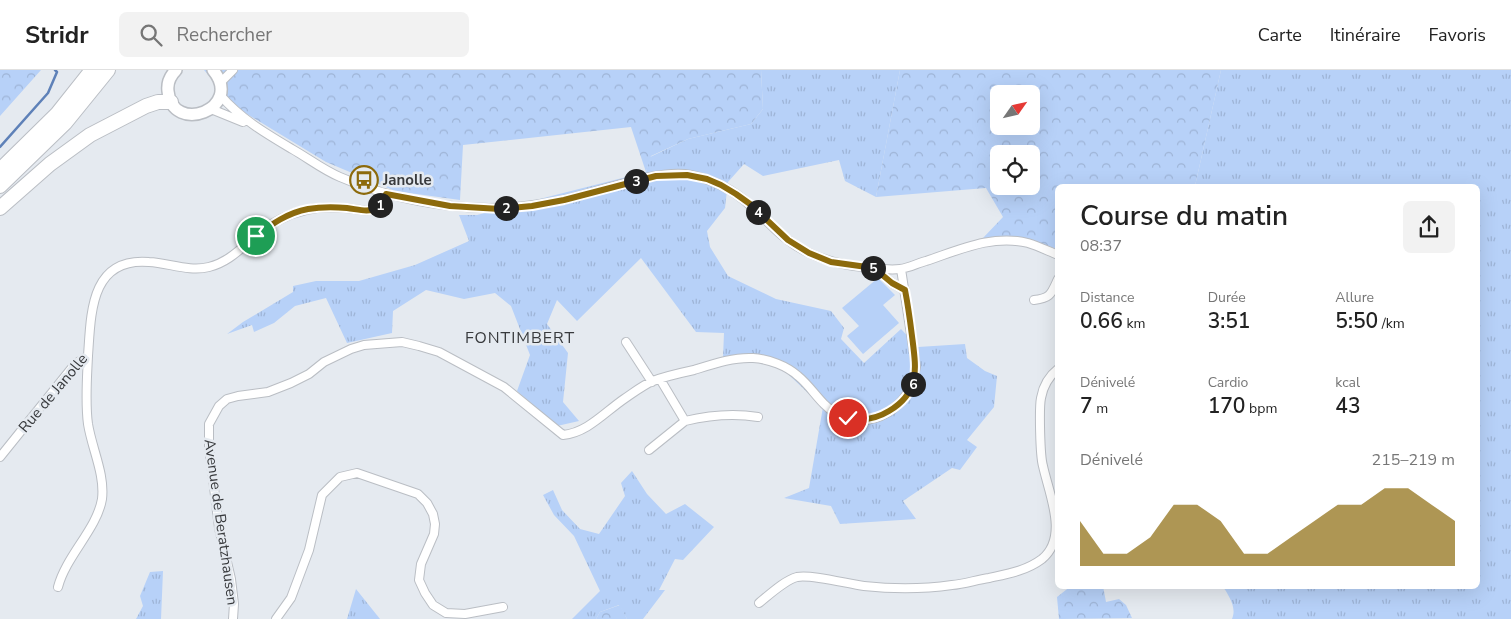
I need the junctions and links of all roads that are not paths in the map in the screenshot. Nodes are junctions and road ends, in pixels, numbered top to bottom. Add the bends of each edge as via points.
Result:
1 (92, 70) edge
2 (108, 70) edge
3 (212, 70) edge
4 (233, 70) edge
5 (171, 73) edge
6 (220, 83) junction
7 (220, 95) junction
8 (171, 102) junction
9 (211, 109) junction
10 (256, 128) junction
11 (0, 170) edge
12 (0, 186) edge
13 (386, 194) junction
14 (0, 208) edge
15 (1055, 254) edge
16 (874, 268) junction
17 (901, 269) junction
18 (1055, 285) edge
19 (905, 290) junction
20 (1034, 300) dead end
21 (626, 342) dead end
22 (88, 356) junction
23 (1055, 372) edge
24 (656, 381) junction
25 (758, 417) dead end
26 (685, 421) junction
27 (649, 450) dead end
28 (0, 457) edge
29 (1055, 512) edge
30 (1055, 525) edge
31 (58, 587) dead end
32 (759, 603) dead end
33 (503, 608) dead end
34 (233, 619) edge
35 (276, 619) edge

1 - 11 highway via 57,114
2 - 12 highway via 65,124
3 - 6 street
4 - 6 street
5 - 8 street via 168,86
6 - 7 street
7 - 9 street
7 - 10 street
8 - 9 street via 190,115
8 - 14 highway via 146,106 90,135 50,164
9 - 10 street
10 - 13 street via 338,176
13 - 16 street via 450,206 500,209 564,200 656,176 687,175 707,179 736,194 788,240 809,253 831,262
13 - 22 street, Rue de Janolle via 378,208 370,210 326,208 289,214 272,223 237,254 208,267 182,267 148,261 128,263 118,268 100,282 91,316
15 - 17 street via 1028,243 979,243
16 - 17 street
16 - 19 street
17 - 19 street, Avenue de Beratzhausen
18 - 20 street via 1045,299
19 - 24 street, Avenue de Beratzhausen via 916,367 914,382 908,394 884,415 858,420 836,413 798,375 785,367 755,358 737,358
21 - 24 street
22 - 28 street, Rue de Janolle via 75,364
22 - 31 street via 88,424 103,485 102,500 61,574
23 - 29 street via 1041,398 1042,464
24 - 26 street
24 - 34 street, Avenue de Beratzhausen via 572,435 563,435 504,387 439,352 402,342 351,349 324,362 309,374 268,392 227,399 218,406 209,424 209,447 219,528 231,579
25 - 26 street via 723,415
26 - 27 street
30 - 32 street via 1053,544 1043,558 1030,567 1011,573 951,586 911,587 865,586 797,577
33 - 35 street via 465,614 446,613 433,604 419,580 421,564 434,534 433,514 427,503 418,494 357,473 340,477 322,496 309,550 290,598

